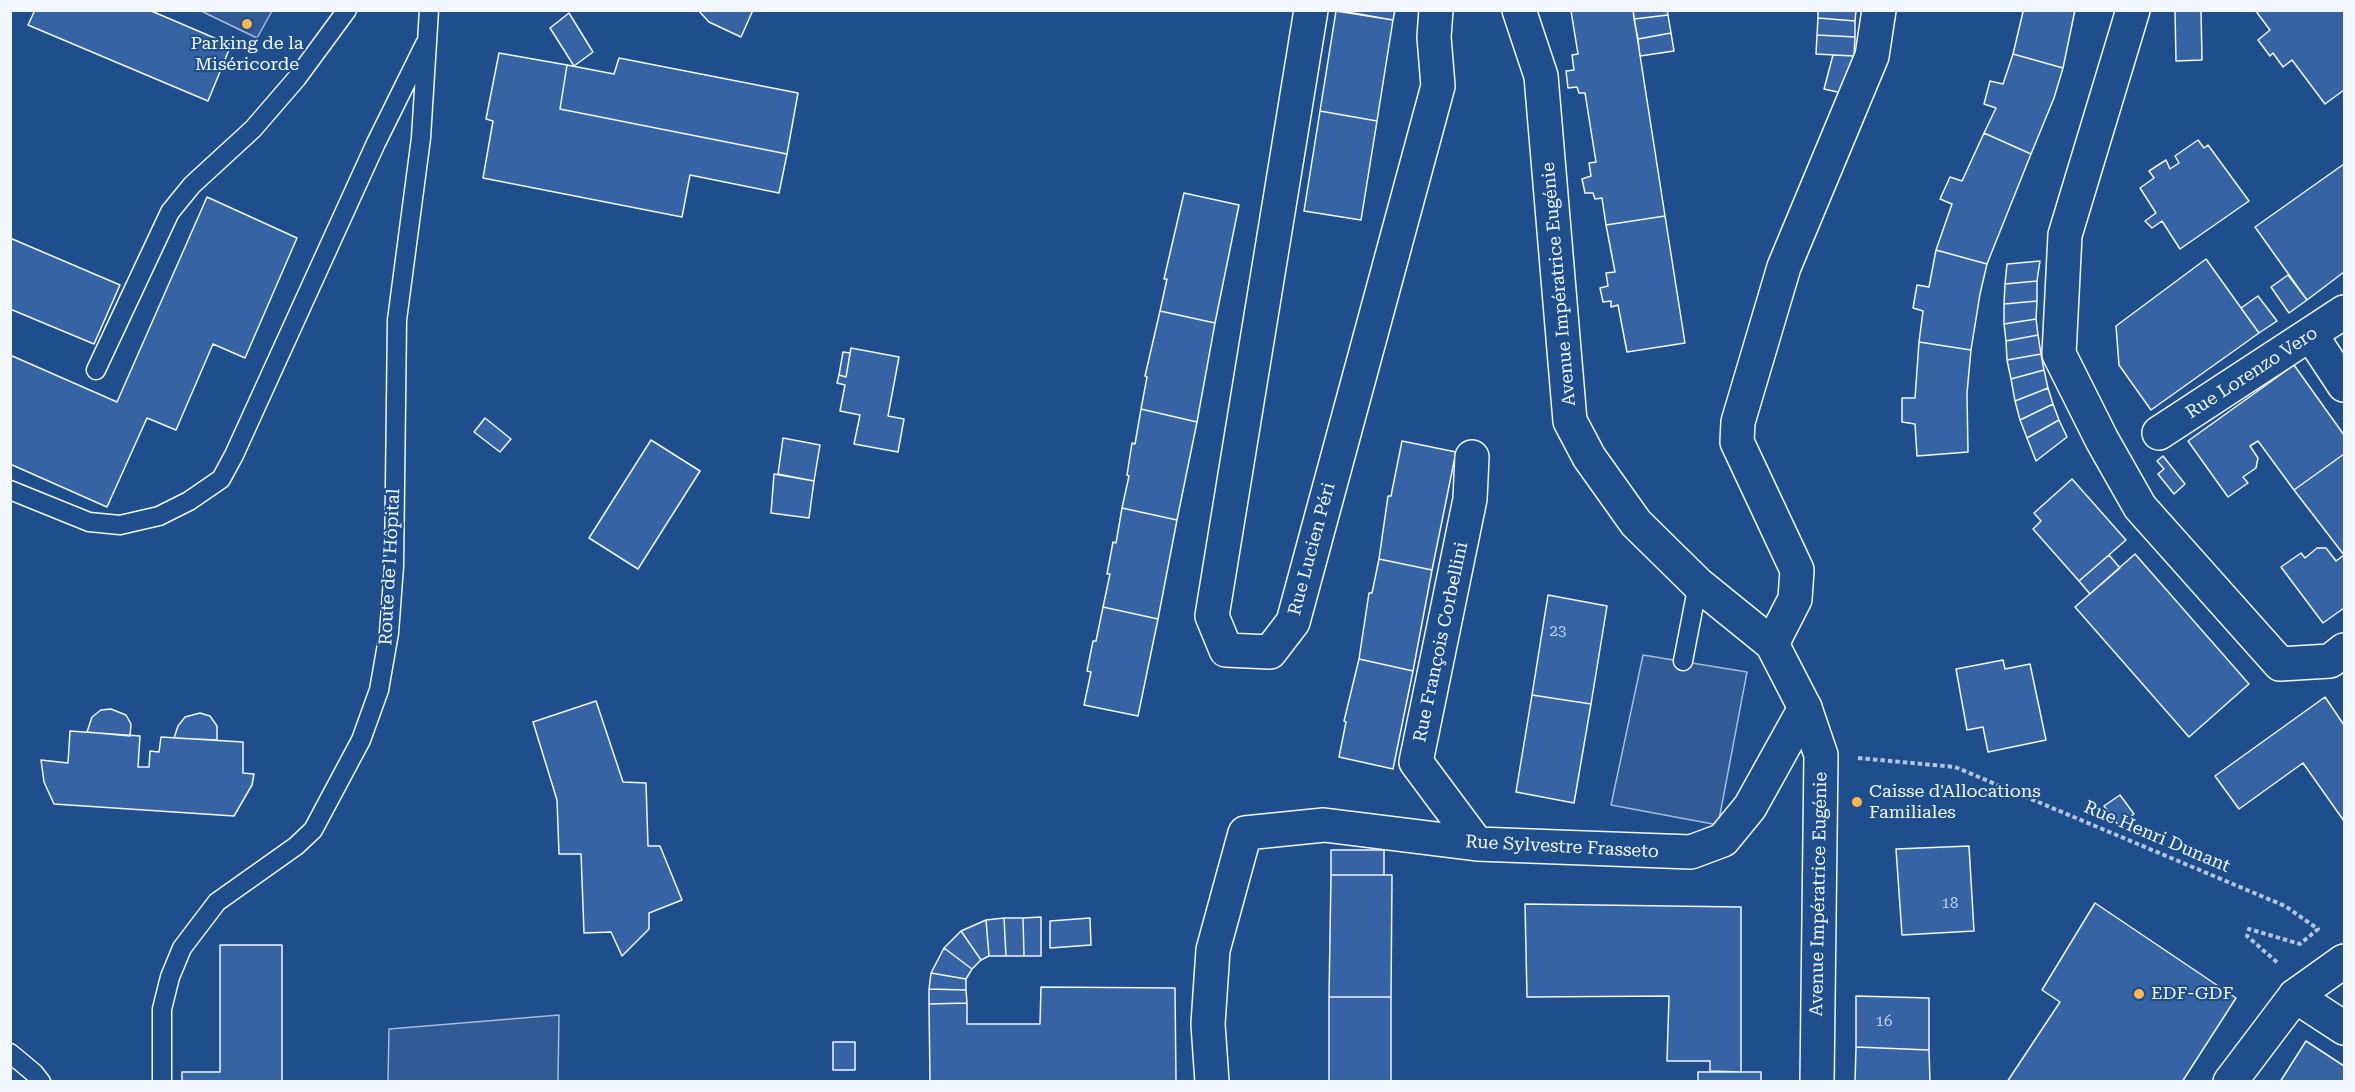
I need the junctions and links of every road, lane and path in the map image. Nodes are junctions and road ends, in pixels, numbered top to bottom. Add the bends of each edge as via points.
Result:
1 (347, 10) edge
2 (429, 10) edge
3 (1311, 10) edge
4 (1436, 10) edge
5 (1519, 10) edge
6 (1879, 10) edge
7 (2133, 10) edge
8 (429, 37) junction
9 (2344, 312) edge
10 (2311, 335) junction
11 (96, 370) dead end
12 (2344, 384) edge
13 (2159, 433) dead end
14 (1472, 457) dead end
15 (10, 490) edge
16 (1698, 584) junction
17 (1772, 644) junction
18 (2344, 650) edge
19 (1683, 661) dead end
20 (1805, 708) junction
21 (1821, 755) junction
22 (1477, 844) junction
23 (2344, 962) edge
24 (2295, 996) junction
25 (2344, 1028) edge
26 (10, 1053) edge
27 (40, 1082) edge
28 (162, 1082) edge
29 (1212, 1082) edge
30 (1817, 1082) edge
31 (2230, 1082) edge

1 - 11 lane via 253,129 192,185 170,212
2 - 8 lane, Route de l'Hôpital
3 - 4 street, Rue Lucien Péri via 1212,616 1226,650 1270,652 1293,622 1438,86
5 - 16 street, Avenue Impératrice Eugénie via 1541,76 1570,421 1589,457 1636,523
6 - 17 street via 1872,56 1784,267 1738,422 1737,442 1797,570 1795,598
7 - 18 street via 2065,235 2059,354 2140,507 2280,664 2330,662
8 - 15 lane via 221,479 159,516 120,525 89,522
8 - 28 lane, Route de l'Hôpital via 422,138 397,320 394,566 389,633 379,690 361,740 313,830 217,902 183,948 162,1009
9 - 10 street, Rue Lorenzo Vero
10 - 12 street
10 - 13 street, Rue Lorenzo Vero
14 - 22 street, Rue François Corbellini via 1470,499 1416,762
16 - 17 street, Avenue Impératrice Eugénie
16 - 19 lane
17 - 20 street, Avenue Impératrice Eugénie
20 - 21 street, Avenue Impératrice Eugénie
20 - 22 street, Rue Sylvestre Frasseto via 1750,807 1723,840 1691,852
21 - 24 path, Rue Henri Dunant via 1955,767 2285,906 2318,929 2300,945 2249,929 2247,936 2284,968
21 - 30 street, Avenue Impératrice Eugénie
22 - 29 street, Rue Sylvestre Frasseto via 1324,825 1245,833 1213,950 1208,1024
23 - 24 street
24 - 25 street
24 - 31 street
26 - 27 lane

